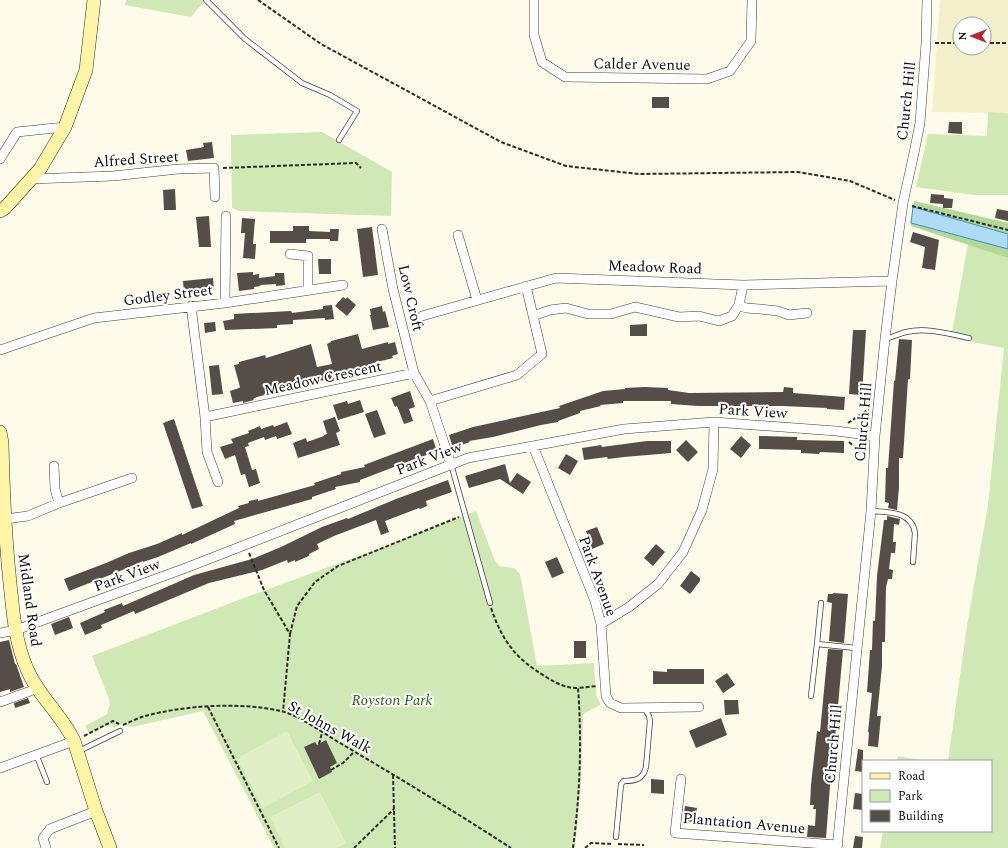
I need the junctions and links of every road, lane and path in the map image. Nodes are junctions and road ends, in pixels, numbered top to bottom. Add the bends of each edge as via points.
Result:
1 (94, 0) edge
2 (206, 0) edge
3 (258, 0) edge
4 (534, 0) edge
5 (752, 0) edge
6 (926, 0) edge
7 (926, 43) junction
8 (952, 43) edge
9 (992, 43) edge
10 (1008, 43) edge
11 (65, 127) junction
12 (339, 140) dead end
13 (0, 159) edge
14 (214, 168) junction
15 (361, 168) dead end
16 (31, 179) junction
17 (216, 197) dead end
18 (903, 203) junction
19 (0, 211) edge
20 (226, 216) dead end
21 (382, 229) dead end
22 (1008, 230) edge
23 (458, 235) dead end
24 (290, 254) dead end
25 (318, 254) dead end
26 (308, 256) junction
27 (892, 281) junction
28 (343, 285) dead end
29 (743, 285) junction
30 (526, 286) junction
31 (308, 290) junction
32 (477, 300) junction
33 (225, 302) junction
34 (739, 305) junction
35 (191, 306) junction
36 (807, 313) dead end
37 (422, 316) dead end
38 (533, 316) junction
39 (969, 338) dead end
40 (885, 339) junction
41 (0, 350) edge
42 (414, 372) junction
43 (430, 401) junction
44 (878, 403) junction
45 (205, 417) junction
46 (714, 422) junction
47 (836, 431) junction
48 (0, 432) edge
49 (875, 436) junction
50 (533, 446) junction
51 (873, 463) junction
52 (451, 464) junction
53 (54, 466) dead end
54 (132, 478) dead end
55 (218, 482) dead end
56 (2, 486) edge
57 (59, 503) junction
58 (871, 511) junction
59 (466, 514) junction
60 (5, 519) junction
61 (246, 544) junction
62 (4, 560) edge
63 (913, 562) dead end
64 (490, 603) joint
65 (821, 603) dead end
66 (601, 624) junction
67 (16, 630) junction
68 (0, 633) edge
69 (290, 634) junction
70 (816, 644) junction
71 (856, 648) junction
72 (604, 686) junction
73 (37, 688) junction
74 (578, 688) junction
75 (811, 696) dead end
76 (0, 702) edge
77 (208, 707) junction
78 (644, 707) junction
79 (699, 707) dead end
80 (283, 712) junction
81 (120, 731) dead end
82 (322, 733) junction
83 (320, 744) dead end
84 (76, 746) junction
85 (354, 752) junction
86 (36, 754) junction
87 (0, 768) edge
88 (331, 770) dead end
89 (393, 775) junction
90 (681, 779) dead end
91 (47, 782) dead end
92 (394, 809) junction
93 (96, 812) junction
94 (616, 837) dead end
95 (837, 847) edge
96 (46, 848) edge
97 (110, 848) edge
98 (279, 848) edge
99 (353, 848) edge
100 (395, 848) edge
101 (511, 848) edge
102 (573, 848) edge

1 - 11 main road via 86,70
2 - 12 lane via 245,39 302,83 330,95 357,111
3 - 18 path via 322,44 494,139 566,166 639,174 798,172 850,181
4 - 5 street, Calder Avenue via 534,35 542,62 565,77 707,79 730,71 752,41
6 - 7 street, Church Hill
7 - 8 path
7 - 18 street, Church Hill via 920,122
9 - 10 path
11 - 13 street via 17,132
11 - 16 main road via 40,169
14 - 15 path via 356,163
14 - 16 street, Alfred Street
14 - 17 street
16 - 19 main road
18 - 22 path
18 - 27 street, Church Hill
20 - 33 street
21 - 42 street, Low Croft via 393,289
23 - 32 street
24 - 26 street
25 - 26 street
26 - 31 street
27 - 29 street, Meadow Road
27 - 40 street, Church Hill
28 - 31 street, Godley Street
29 - 30 street, Meadow Road via 556,278
29 - 34 street
30 - 32 street, Meadow Road
30 - 38 street
31 - 33 street, Godley Street
32 - 37 street, Meadow Road
33 - 35 street, Godley Street
34 - 36 street via 789,315
34 - 38 street via 732,316 719,321 635,307 611,314 588,314 566,308
35 - 41 street, Godley Street via 94,318
35 - 45 street
38 - 43 street via 542,354 522,371 517,375
39 - 40 lane via 918,331
40 - 44 street, Church Hill
42 - 43 street
42 - 45 street, Meadow Crescent
43 - 52 street
44 - 47 path
44 - 49 street, Church Hill
45 - 55 street via 207,452
46 - 47 street, Park View
46 - 50 street, Park View via 624,429
46 - 66 street via 712,468 702,510 683,552 658,584 629,607
47 - 49 street, Park View
47 - 51 path
48 - 56 main road, Midland Road
49 - 51 street, Church Hill
50 - 52 street, Park View via 468,458
50 - 66 street, Park Avenue via 595,601
51 - 58 street, Church Hill
52 - 59 lane
52 - 61 street, Park View
53 - 57 street via 55,489
54 - 57 street
56 - 60 main road, Midland Road
57 - 60 street via 28,516
58 - 63 lane via 898,513 908,519 915,533
58 - 71 street, Church Hill
59 - 64 lane
59 - 69 path via 338,566 315,582 298,606
60 - 62 main road, Midland Road
61 - 67 street, Park View
61 - 69 path via 264,590
62 - 67 main road, Midland Road
64 - 74 path via 502,636 516,654 530,667 562,686
65 - 70 lane
66 - 72 street, Park Avenue
67 - 68 street, Park View
67 - 73 main road, Midland Road via 25,664
69 - 80 path
70 - 71 lane
70 - 75 lane
71 - 95 street, Church Hill
72 - 74 path
72 - 78 street, Park Avenue via 610,703 621,708
73 - 76 street
73 - 84 main road, Midland Road via 69,731
74 - 102 path via 579,772
77 - 80 path, St Johns Walk via 256,708
77 - 84 path, St Johns Walk via 145,716 122,725 113,721
77 - 98 path
78 - 79 street, Park Avenue
78 - 94 lane via 650,721 645,773 641,778 620,784
80 - 82 path, St Johns Walk
81 - 84 lane
82 - 83 path
82 - 85 path, St Johns Walk
84 - 86 street
84 - 93 main road, Midland Road
85 - 88 path via 344,763
85 - 89 path, St Johns Walk
86 - 87 street
86 - 91 lane
89 - 92 path
89 - 101 path, St Johns Walk
90 - 95 street, Plantation Avenue via 675,833
92 - 99 path
92 - 100 path
93 - 96 street via 50,829 44,838
93 - 97 main road, Midland Road

